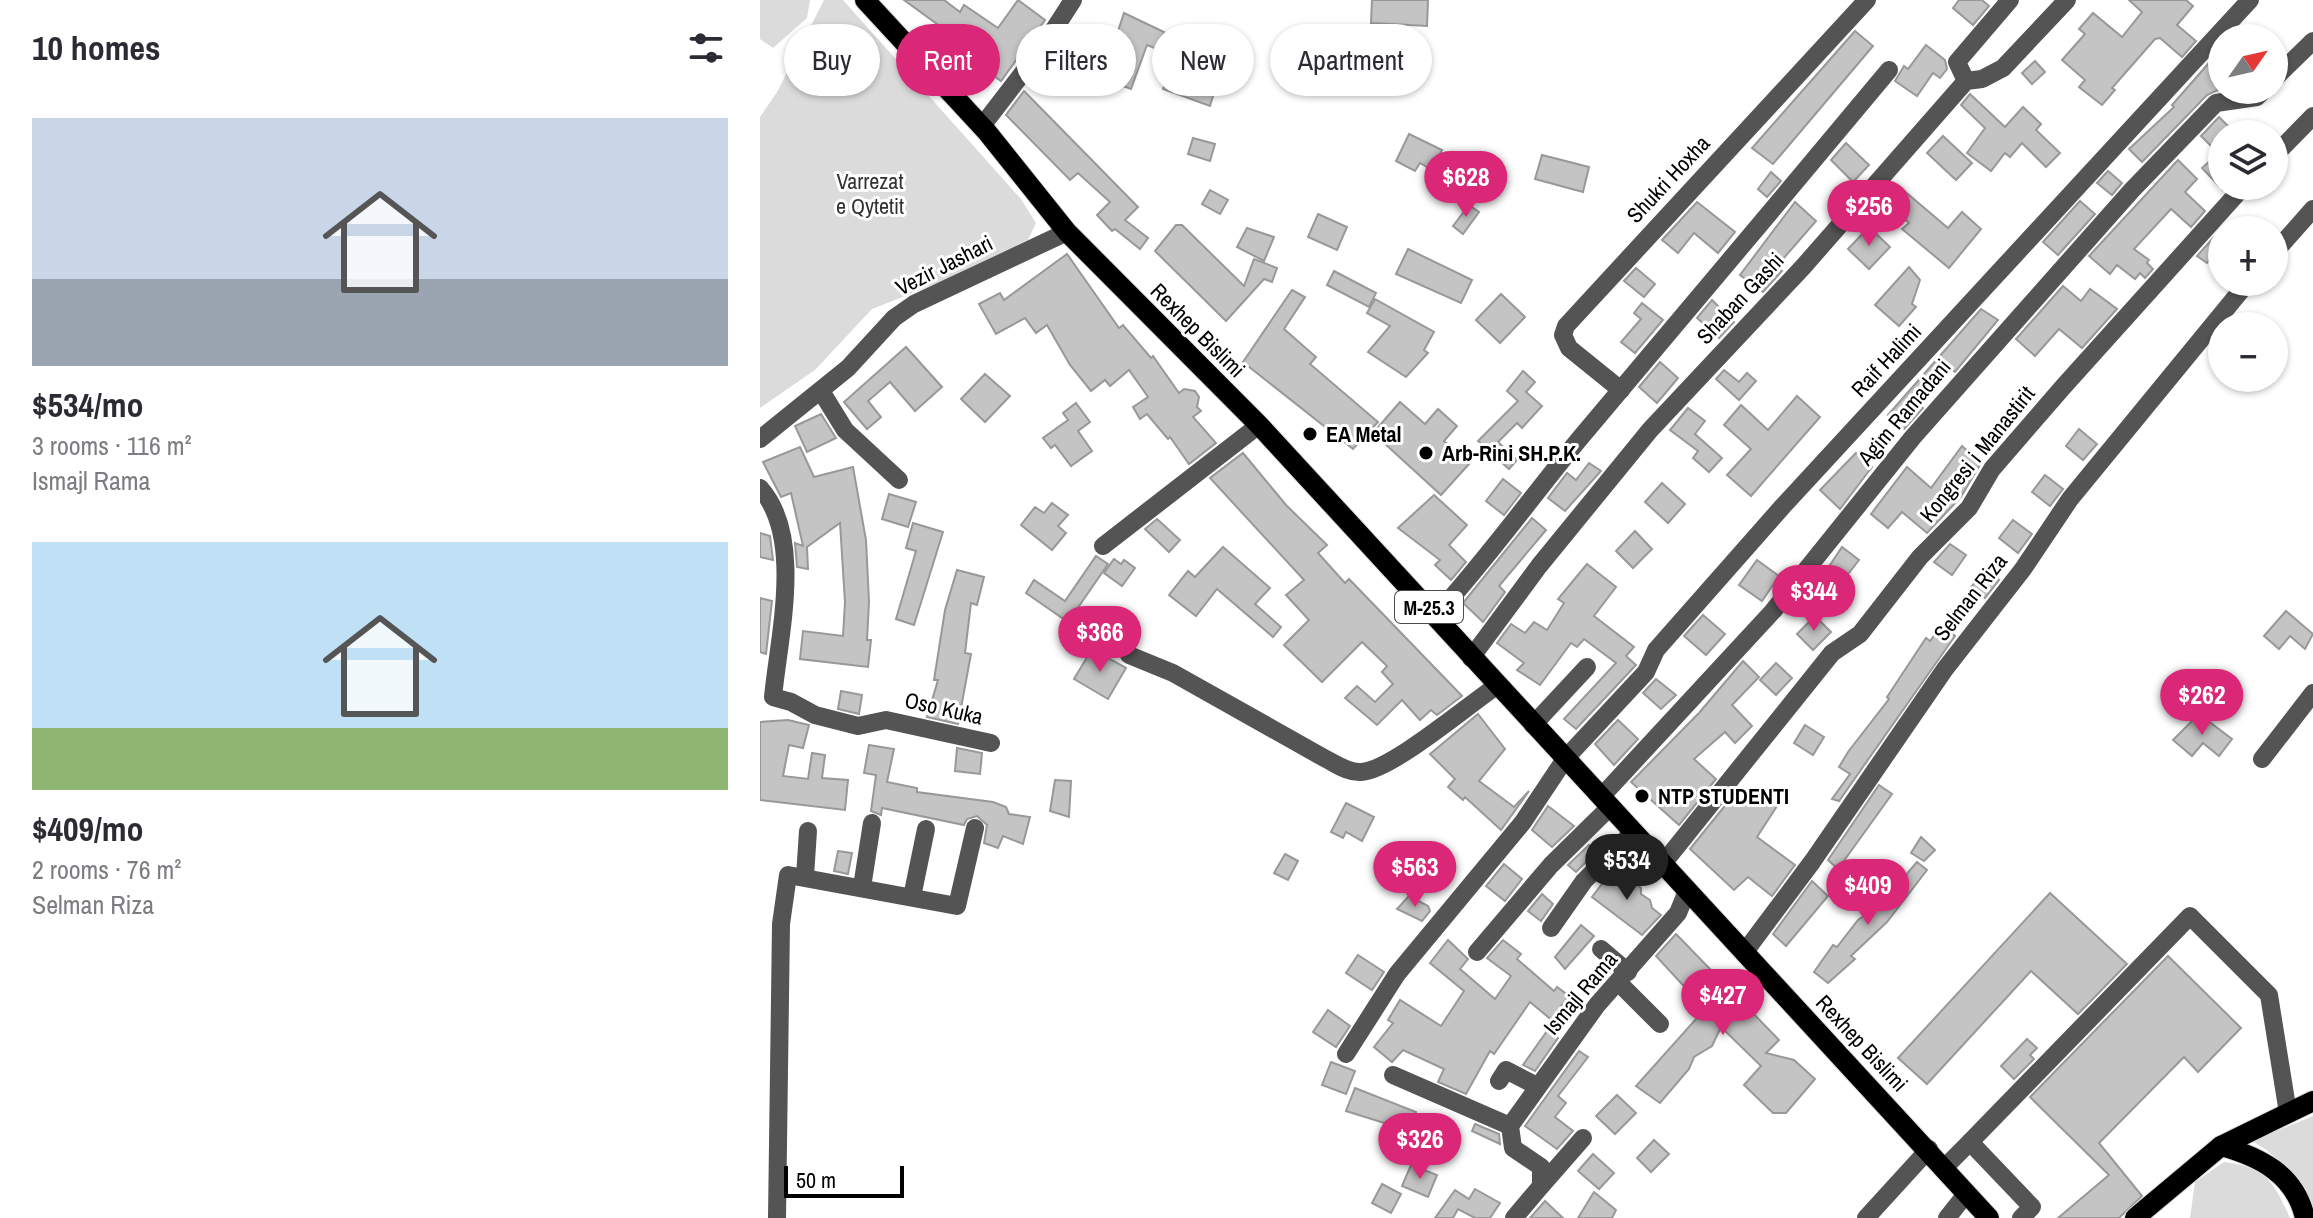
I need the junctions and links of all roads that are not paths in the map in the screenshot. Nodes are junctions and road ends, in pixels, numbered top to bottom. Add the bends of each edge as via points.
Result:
1 (1073, 0) edge
2 (1867, 0) edge
3 (2010, 0) edge
4 (2067, 0) edge
5 (2250, 0) edge
6 (870, 2) edge
7 (2313, 41) edge
8 (2288, 65) edge
9 (1889, 70) dead end
10 (1966, 81) junction
11 (2215, 104) edge
12 (2313, 116) edge
13 (982, 126) junction
14 (2288, 142) edge
15 (2231, 200) edge
16 (2313, 209) edge
17 (1067, 232) junction
18 (2288, 237) edge
19 (2237, 296) edge
20 (1621, 390) junction
21 (821, 391) junction
22 (1259, 425) junction
23 (760, 439) edge
24 (899, 480) dead end
25 (760, 488) edge
26 (1103, 546) dead end
27 (1436, 615) junction
28 (1129, 655) dead end
29 (1471, 658) junction
30 (1587, 667) dead end
31 (1498, 685) junction
32 (2313, 693) edge
33 (1533, 725) junction
34 (991, 743) dead end
35 (1565, 759) junction
36 (2262, 759) dead end
37 (1606, 802) junction
38 (872, 823) dead end
39 (975, 828) dead end
40 (926, 829) dead end
41 (808, 831) dead end
42 (1633, 832) junction
43 (1661, 866) junction
44 (805, 876) junction
45 (862, 887) junction
46 (1687, 891) junction
47 (912, 897) junction
48 (1551, 928) dead end
49 (1601, 949) dead end
50 (1477, 952) dead end
51 (1744, 953) junction
52 (1623, 977) junction
53 (1660, 1024) dead end
54 (1346, 1054) dead end
55 (1393, 1075) dead end
56 (1499, 1081) dead end
57 (1537, 1086) junction
58 (2313, 1101) edge
59 (2288, 1113) junction
60 (1510, 1126) junction
61 (1583, 1138) dead end
62 (1970, 1142) junction
63 (2221, 1146) junction
64 (1929, 1149) junction
65 (1944, 1168) junction
66 (1541, 1186) junction
67 (1966, 1194) junction
68 (777, 1218) edge
69 (1514, 1218) edge
70 (1866, 1218) edge
71 (1947, 1218) edge
72 (1989, 1218) edge
73 (2021, 1218) edge
74 (2135, 1218) edge
75 (2305, 1218) edge

1 - 13 street
2 - 20 street, Shukri Hoxha via 1566,326 1563,335 1569,348
3 - 10 street via 1957,62
4 - 10 street, Shaban Gashi via 2003,68
5 - 35 street, Raif Halimi via 1783,506 1656,650 1646,672
6 - 13 main road, Rexhep Bislimi / M-25.3
7 - 8 street
9 - 20 street
10 - 29 street, Shaban Gashi via 1803,267 1650,430
11 - 37 street, Agim Ramadani via 1913,437 1773,611
12 - 14 street
13 - 17 main road, Rexhep Bislimi / M-25.3
15 - 43 street, Kongresi i Manastirit via 1992,469 1969,508 1920,557 1860,634 1832,653
16 - 18 street
17 - 21 street, Vezir Jashari via 914,304
17 - 22 main road, Rexhep Bislimi / M-25.3
19 - 51 street, Selman Riza via 2070,499
20 - 27 street
21 - 23 street, Vezir Jashari
21 - 24 street via 845,430
22 - 26 street
22 - 27 main road, Rexhep Bislimi / M-25.3
25 - 34 street, Oso Kuka via 773,503 785,535 783,625 773,697 858,726 886,720
27 - 29 main road, Rexhep Bislimi / M-25.3
28 - 31 street via 1173,673 1326,759 1363,773 1416,744
29 - 31 main road, Rexhep Bislimi / M-25.3
30 - 33 street
31 - 33 main road, Rexhep Bislimi / M-25.3
32 - 36 street
33 - 35 main road, Rexhep Bislimi / M-25.3
35 - 37 main road, Rexhep Bislimi / M-25.3
35 - 54 street via 1523,822 1397,974
37 - 42 main road, Rexhep Bislimi / M-25.3
37 - 50 street, Agim Ramadani
38 - 45 street
39 - 47 street via 957,906
40 - 47 street
41 - 44 street
42 - 43 main road, Rexhep Bislimi / M-25.3
42 - 48 street via 1584,881
43 - 46 main road, Rexhep Bislimi / M-25.3
44 - 45 street
44 - 68 street via 788,875 781,924
45 - 47 street
46 - 51 main road, Rexhep Bislimi / M-25.3
46 - 52 street, Ismajl Rama via 1678,913
49 - 52 street
51 - 64 main road, Rexhep Bislimi / M-25.3
52 - 53 street
52 - 57 street, Ismajl Rama
55 - 60 street
56 - 57 street via 1506,1070
57 - 60 street, Ismajl Rama
58 - 59 main road
59 - 62 street via 2269,995 2190,916
59 - 63 main road
60 - 66 street via 1513,1148 1541,1167
61 - 66 street
62 - 65 street
62 - 73 street via 2032,1207
63 - 74 main road
63 - 75 main road via 2248,1153 2278,1170
64 - 65 main road, Rexhep Bislimi / M-25.3
64 - 70 street
65 - 67 main road, Rexhep Bislimi / M-25.3
66 - 69 street
67 - 71 street
67 - 72 main road, Rexhep Bislimi / M-25.3

